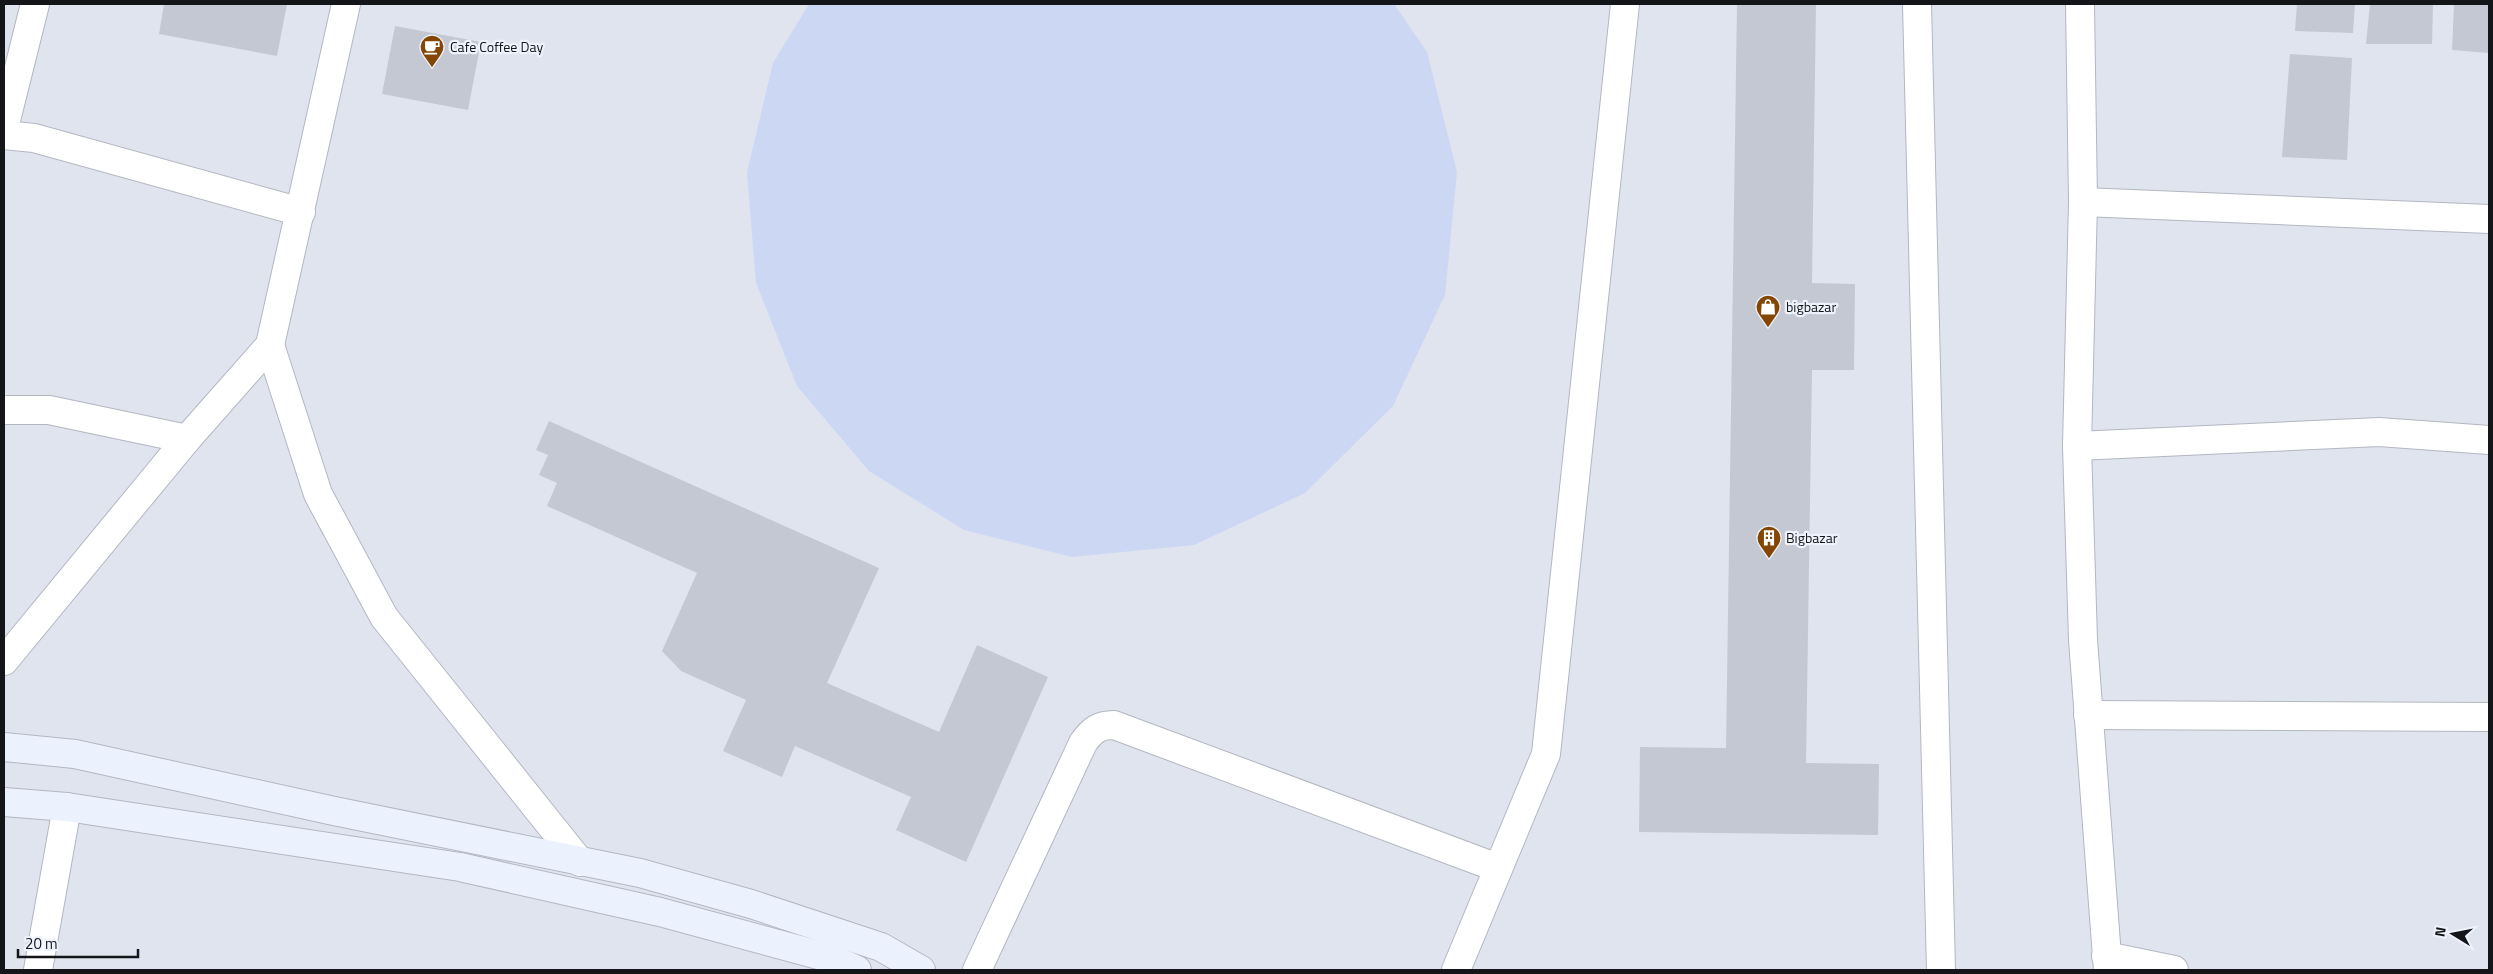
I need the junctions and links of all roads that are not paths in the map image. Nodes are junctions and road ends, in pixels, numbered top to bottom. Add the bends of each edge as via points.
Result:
1 (35, 4) edge
2 (346, 4) edge
3 (1625, 4) edge
4 (1917, 4) edge
5 (2080, 4) edge
6 (4, 128) edge
7 (4, 135) edge
8 (2083, 202) junction
9 (301, 212) junction
10 (2489, 219) edge
11 (270, 345) junction
12 (4, 410) edge
13 (187, 439) junction
14 (2489, 440) edge
15 (2077, 446) junction
16 (4, 661) edge
17 (2088, 715) junction
18 (2489, 717) edge
19 (4, 747) edge
20 (4, 802) edge
21 (67, 807) junction
22 (580, 862) junction
23 (1498, 868) junction
24 (2107, 963) edge
25 (38, 970) edge
26 (857, 970) edge
27 (921, 970) edge
28 (977, 970) edge
29 (1456, 970) edge
30 (1941, 970) edge
31 (2174, 970) edge

1 - 6 street
2 - 9 street
3 - 23 street via 1546,754
4 - 30 street
5 - 8 street
7 - 9 street via 34,138
8 - 10 street
8 - 15 street
9 - 11 street
11 - 13 street
11 - 22 street via 318,494 384,617
12 - 13 street via 49,410
13 - 16 street
14 - 15 street via 2379,432
15 - 17 street
17 - 18 street
17 - 24 street
19 - 22 main road via 76,754
20 - 21 main road
21 - 25 street
21 - 26 main road via 460,867 660,912 832,959
22 - 27 main road via 640,873 751,904 881,948
23 - 28 street via 1114,725 1103,725 1092,731 1084,743
23 - 29 street
24 - 31 street

